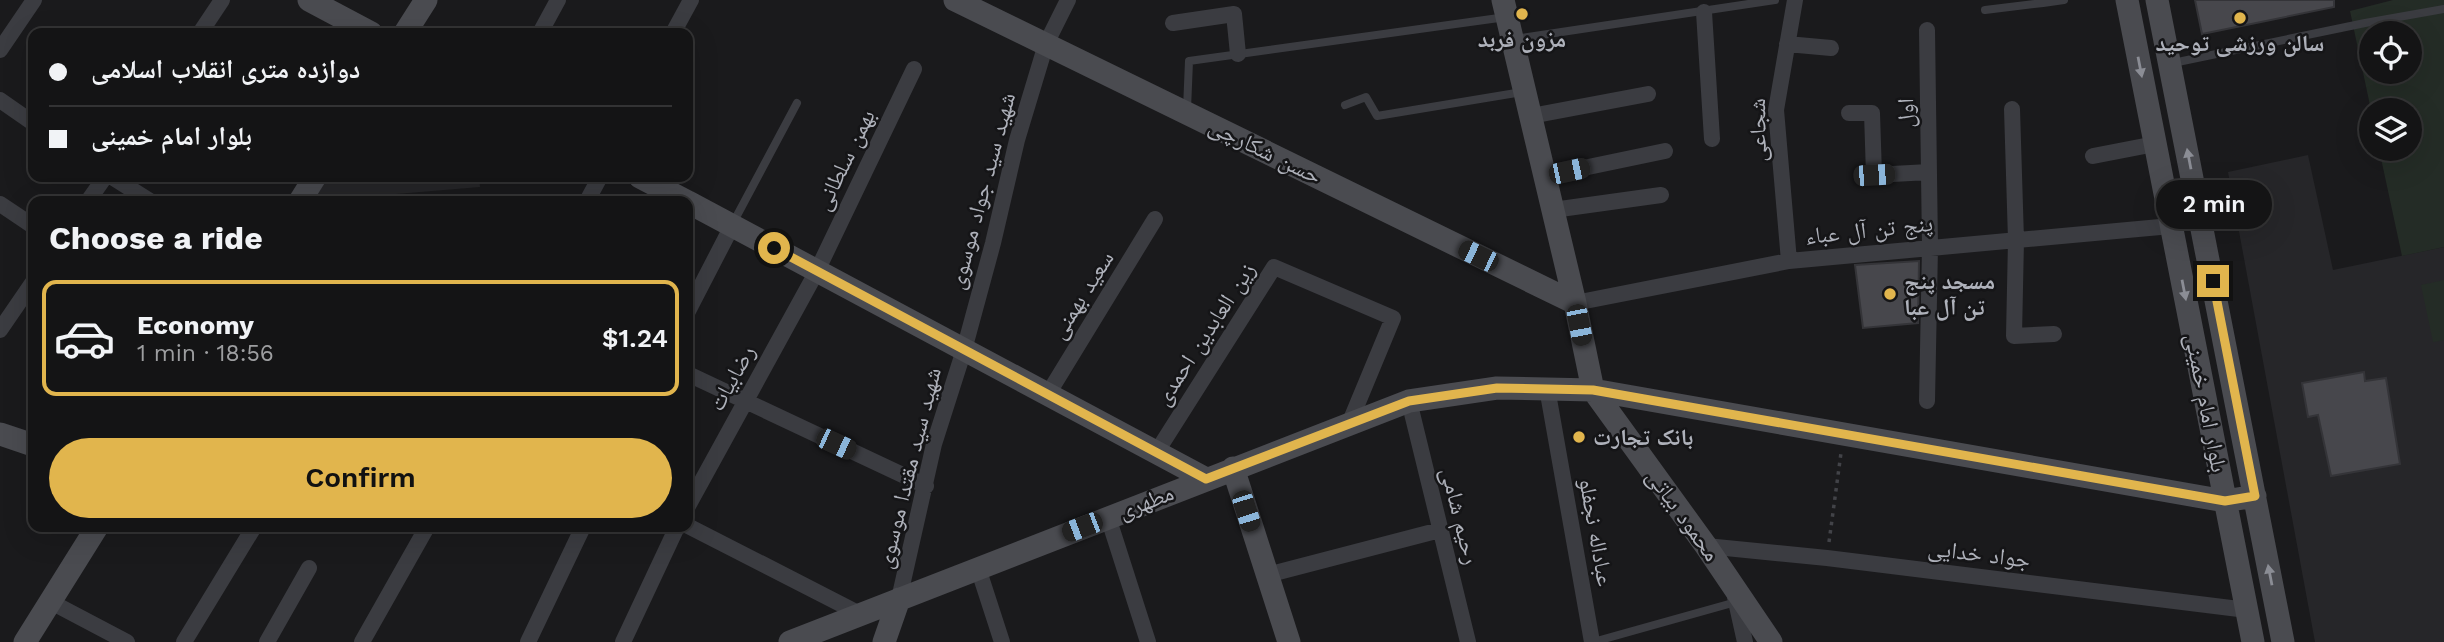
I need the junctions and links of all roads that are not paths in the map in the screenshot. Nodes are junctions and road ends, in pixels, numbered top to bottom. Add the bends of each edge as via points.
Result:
1 (34, 0) edge
2 (222, 0) edge
3 (309, 0) edge
4 (426, 0) edge
5 (558, 0) edge
6 (691, 0) edge
7 (955, 0) edge
8 (1068, 0) edge
9 (1775, 0) edge
10 (1795, 0) edge
11 (2064, 0) edge
12 (2127, 0) edge
13 (2157, 0) edge
14 (2044, 1) edge
15 (2444, 9) edge
16 (1985, 10) dead end
17 (1703, 12) junction
18 (1508, 19) edge
19 (1173, 23) dead end
20 (203, 28) edge
21 (362, 28) edge
22 (408, 28) edge
23 (543, 28) edge
24 (676, 28) edge
25 (1927, 30) dead end
26 (1046, 44) junction
27 (1787, 44) junction
28 (1831, 48) dead end
29 (0, 50) edge
30 (1238, 54) junction
31 (2170, 64) junction
32 (915, 69) dead end
33 (1525, 91) junction
34 (1648, 93) dead end
35 (0, 100) edge
36 (797, 103) dead end
37 (1345, 105) dead end
38 (2012, 109) dead end
39 (1186, 112) junction
40 (1849, 113) dead end
41 (1531, 116) junction
42 (28, 120) edge
43 (1712, 139) dead end
44 (2155, 144) junction
45 (1665, 151) dead end
46 (2093, 156) dead end
47 (1929, 172) junction
48 (1545, 176) junction
49 (120, 182) edge
50 (649, 182) edge
51 (1661, 195) dead end
52 (142, 196) edge
53 (676, 196) edge
54 (0, 204) edge
55 (693, 205) edge
56 (1553, 210) junction
57 (1156, 219) dead end
58 (28, 223) edge
59 (732, 226) junction
60 (2171, 226) junction
61 (2016, 240) junction
62 (1930, 247) junction
63 (1789, 261) junction
64 (817, 271) junction
65 (28, 289) edge
66 (693, 301) edge
67 (1575, 303) junction
68 (0, 330) edge
69 (2054, 334) dead end
70 (964, 350) junction
71 (693, 376) edge
72 (1547, 388) junction
73 (1593, 390) junction
74 (1048, 394) junction
75 (746, 401) junction
76 (1409, 401) junction
77 (1927, 401) dead end
78 (1349, 424) junction
79 (0, 434) edge
80 (28, 443) edge
81 (1156, 453) junction
82 (1233, 468) junction
83 (1206, 479) junction
84 (926, 486) junction
85 (2255, 496) junction
86 (693, 497) edge
87 (2225, 501) junction
88 (1108, 517) junction
89 (693, 529) edge
90 (1440, 530) junction
91 (94, 532) edge
92 (251, 532) edge
93 (424, 532) edge
94 (581, 532) edge
95 (675, 532) edge
96 (1706, 546) junction
97 (309, 568) dead end
98 (978, 568) junction
99 (1267, 575) junction
100 (1734, 593) junction
101 (900, 599) junction
102 (51, 602) junction
103 (2247, 610) junction
104 (860, 614) junction
105 (25, 642) edge
106 (127, 642) edge
107 (184, 642) edge
108 (267, 642) edge
109 (362, 642) edge
110 (528, 642) edge
111 (623, 642) edge
112 (790, 642) edge
113 (884, 642) edge
114 (1002, 642) edge
115 (1148, 642) edge
116 (1289, 642) edge
117 (1468, 642) edge
118 (1592, 642) edge
119 (1745, 642) edge
120 (1771, 642) edge
121 (2253, 642) edge
122 (2283, 642) edge

1 - 29 street
2 - 20 street
3 - 21 main road
4 - 22 main road
5 - 23 street
6 - 24 street
7 - 26 main road, حسن شکارچی
8 - 26 street, شهید سید جواد موسوی
9 - 17 lane
10 - 27 street, شجاعی
11 - 14 lane
12 -> 44 main road, بلوار امام خمینی
13 - 31 main road, بلوار امام خمینی
14 - 16 lane
15 - 31 lane
17 - 18 lane
17 - 43 street
18 - 30 lane
18 - 33 main road
19 - 30 street via 1234,14
25 - 47 street, اول
26 - 39 main road, حسن شکارچی
26 - 70 street, شهید سید جواد موسوی
27 - 28 street
27 - 63 street, شجاعی via 1776,110
30 - 39 lane via 1189,61
85 -> 31 main road, بلوار امام خمینی
32 - 64 street, بهمن سلطانی
33 - 37 lane via 1377,116 1366,97
33 - 41 main road
34 - 41 street
35 - 42 street
36 - 59 lane
38 - 61 street
39 - 67 main road, حسن شکارچی
40 - 47 street via 1872,113 1874,175
41 - 48 main road
44 - 46 street
44 - 60 main road, بلوار امام خمینی
45 - 48 street
47 - 62 street, اول
48 - 56 main road
49 - 52 street
50 - 53 main road
51 - 56 street
54 - 58 street
55 - 59 main road
56 - 67 main road
57 - 74 street, سعید بهمنی
59 - 64 main road
59 - 66 street
60 - 61 street, پنج تن آل عباء
60 -> 87 main road, بلوار امام خمینی
61 - 62 street, پنج تن آل عباء
61 - 69 street via 2014,336
62 - 63 street, پنج تن آل عباء
62 - 77 street, اول
63 - 67 street, پنج تن آل عباء
64 - 70 main road
64 - 75 street, رضابیات
65 - 68 street
67 - 73 main road
70 - 74 main road
70 - 84 street, شهید سید مقتدا موسوی via 934,444
71 - 75 street
72 - 73 main road, مطهری
72 - 76 main road, مطهری via 1497,388
72 - 118 street, عباداله نجفلو
73 - 87 main road, مطهری
73 - 96 main road, محمود بیاتی
74 - 81 main road
75 - 84 street
75 - 86 street, رضابیات
76 - 78 main road, مطهری
76 - 90 street, رحیم شامی
78 - 81 street, زین العابدین احمدی via 1393,318 1273,267
78 - 82 main road, مطهری
79 - 80 main road
81 - 83 main road
82 - 83 main road, مطهری
82 - 99 main road
83 - 88 main road, مطهری
84 - 101 street, شهید سید مقتدا موسوی
85 - 87 main road, مطهری
122 -> 85 main road, بلوار امام خمینی
87 - 103 main road, بلوار امام خمینی
88 - 98 main road, مطهری
88 - 115 street
89 - 104 street
90 - 99 street
90 - 117 street, رحیم شامی
91 - 102 main road
92 - 107 street
93 - 109 street
94 - 110 street
95 - 111 street
96 - 100 main road, محمود بیاتی
96 - 103 street, جواد خدایی
97 - 108 street
98 - 101 main road, مطهری
98 - 114 street
99 - 116 main road
100 - 118 lane
100 - 119 street
100 - 120 main road, محمود بیاتی
101 - 104 main road, مطهری
101 - 113 main road
102 - 105 main road
102 - 106 street
103 - 121 main road, بلوار امام خمینی
104 - 112 main road, مطهری

